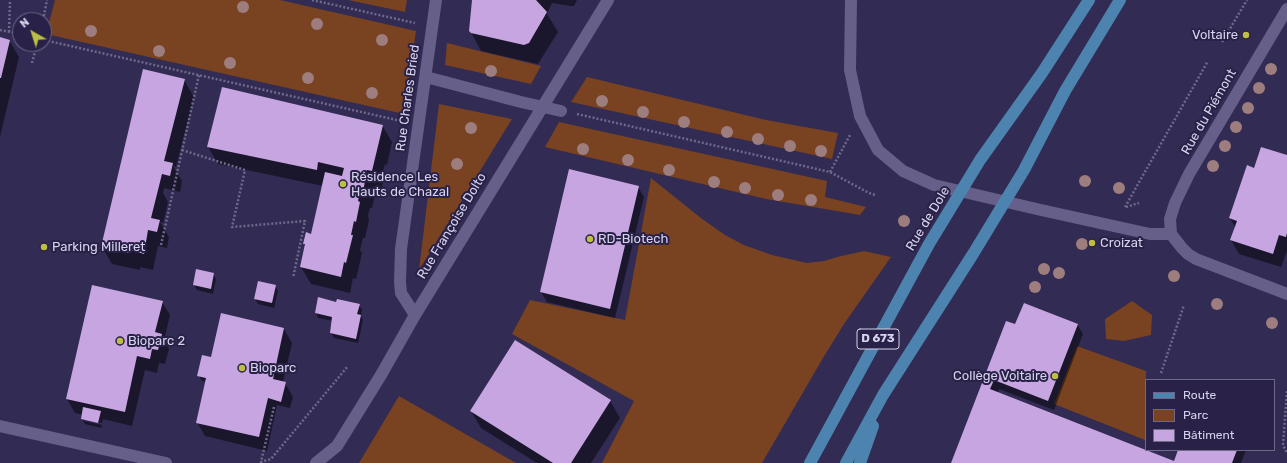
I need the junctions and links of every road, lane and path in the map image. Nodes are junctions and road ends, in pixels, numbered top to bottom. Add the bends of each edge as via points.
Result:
1 (10, 0) edge
2 (47, 0) edge
3 (312, 0) edge
4 (436, 0) edge
5 (608, 0) edge
6 (851, 0) edge
7 (1089, 0) edge
8 (1120, 0) edge
9 (1247, 0) edge
10 (1287, 9) edge
11 (45, 12) edge
12 (432, 27) junction
13 (0, 30) edge
14 (9, 32) junction
15 (12, 33) edge
16 (52, 42) edge
17 (1222, 42) dead end
18 (35, 52) edge
19 (1208, 61) dead end
20 (32, 63) dead end
21 (199, 75) junction
22 (426, 77) junction
23 (543, 106) junction
24 (561, 110) joint
25 (419, 125) junction
26 (850, 135) dead end
27 (182, 150) junction
28 (830, 172) junction
29 (875, 195) dead end
30 (1139, 203) dead end
31 (1171, 234) junction
32 (160, 245) dead end
33 (293, 278) dead end
34 (1287, 294) edge
35 (1184, 306) dead end
36 (414, 315) junction
37 (348, 366) dead end
38 (1161, 373) dead end
39 (1287, 391) edge
40 (883, 395) junction
41 (274, 407) dead end
42 (0, 426) edge
43 (826, 433) junction
44 (1287, 453) edge
45 (166, 463) edge
46 (316, 463) edge
47 (800, 463) edge
48 (810, 463) edge
49 (846, 463) edge
50 (860, 463) edge

1 - 14 path
2 - 11 path
3 - 12 path
4 - 12 street, Rue Charles Bried
5 - 23 street, Rue Françoise Dolto
6 - 31 street via 850,70 860,116 878,150 902,171 934,185 1150,234
7 - 43 main road, Rue de Dole / D 673 via 1042,73 980,160 929,244
8 - 40 main road, D 673 via 1065,91 1024,170
9 - 17 path
10 - 31 street, Rue du Piémont via 1189,174 1172,211
12 - 22 street, Rue Charles Bried
13 - 14 path
14 - 15 path
16 - 21 path
18 - 20 path
19 - 30 path via 1125,207
21 - 25 path
21 - 27 path
22 - 23 street
22 - 25 street, Rue Charles Bried
23 - 24 street
23 - 36 street, Rue Françoise Dolto
24 - 28 path
25 - 36 street, Rue Charles Bried via 401,249 400,282 401,292
26 - 28 path
27 - 32 path
27 - 33 path via 246,170 232,227 305,221
28 - 29 path
31 - 34 street via 1182,248 1196,259
35 - 38 path
36 - 46 street, Rue Françoise Dolto via 381,375 336,446
37 - 41 path via 271,459 261,462
39 - 44 path via 1283,445
40 - 49 main road, D 673
40 - 50 main road
42 - 45 street
43 - 47 main road
43 - 48 main road, Rue de Dole / D 673

